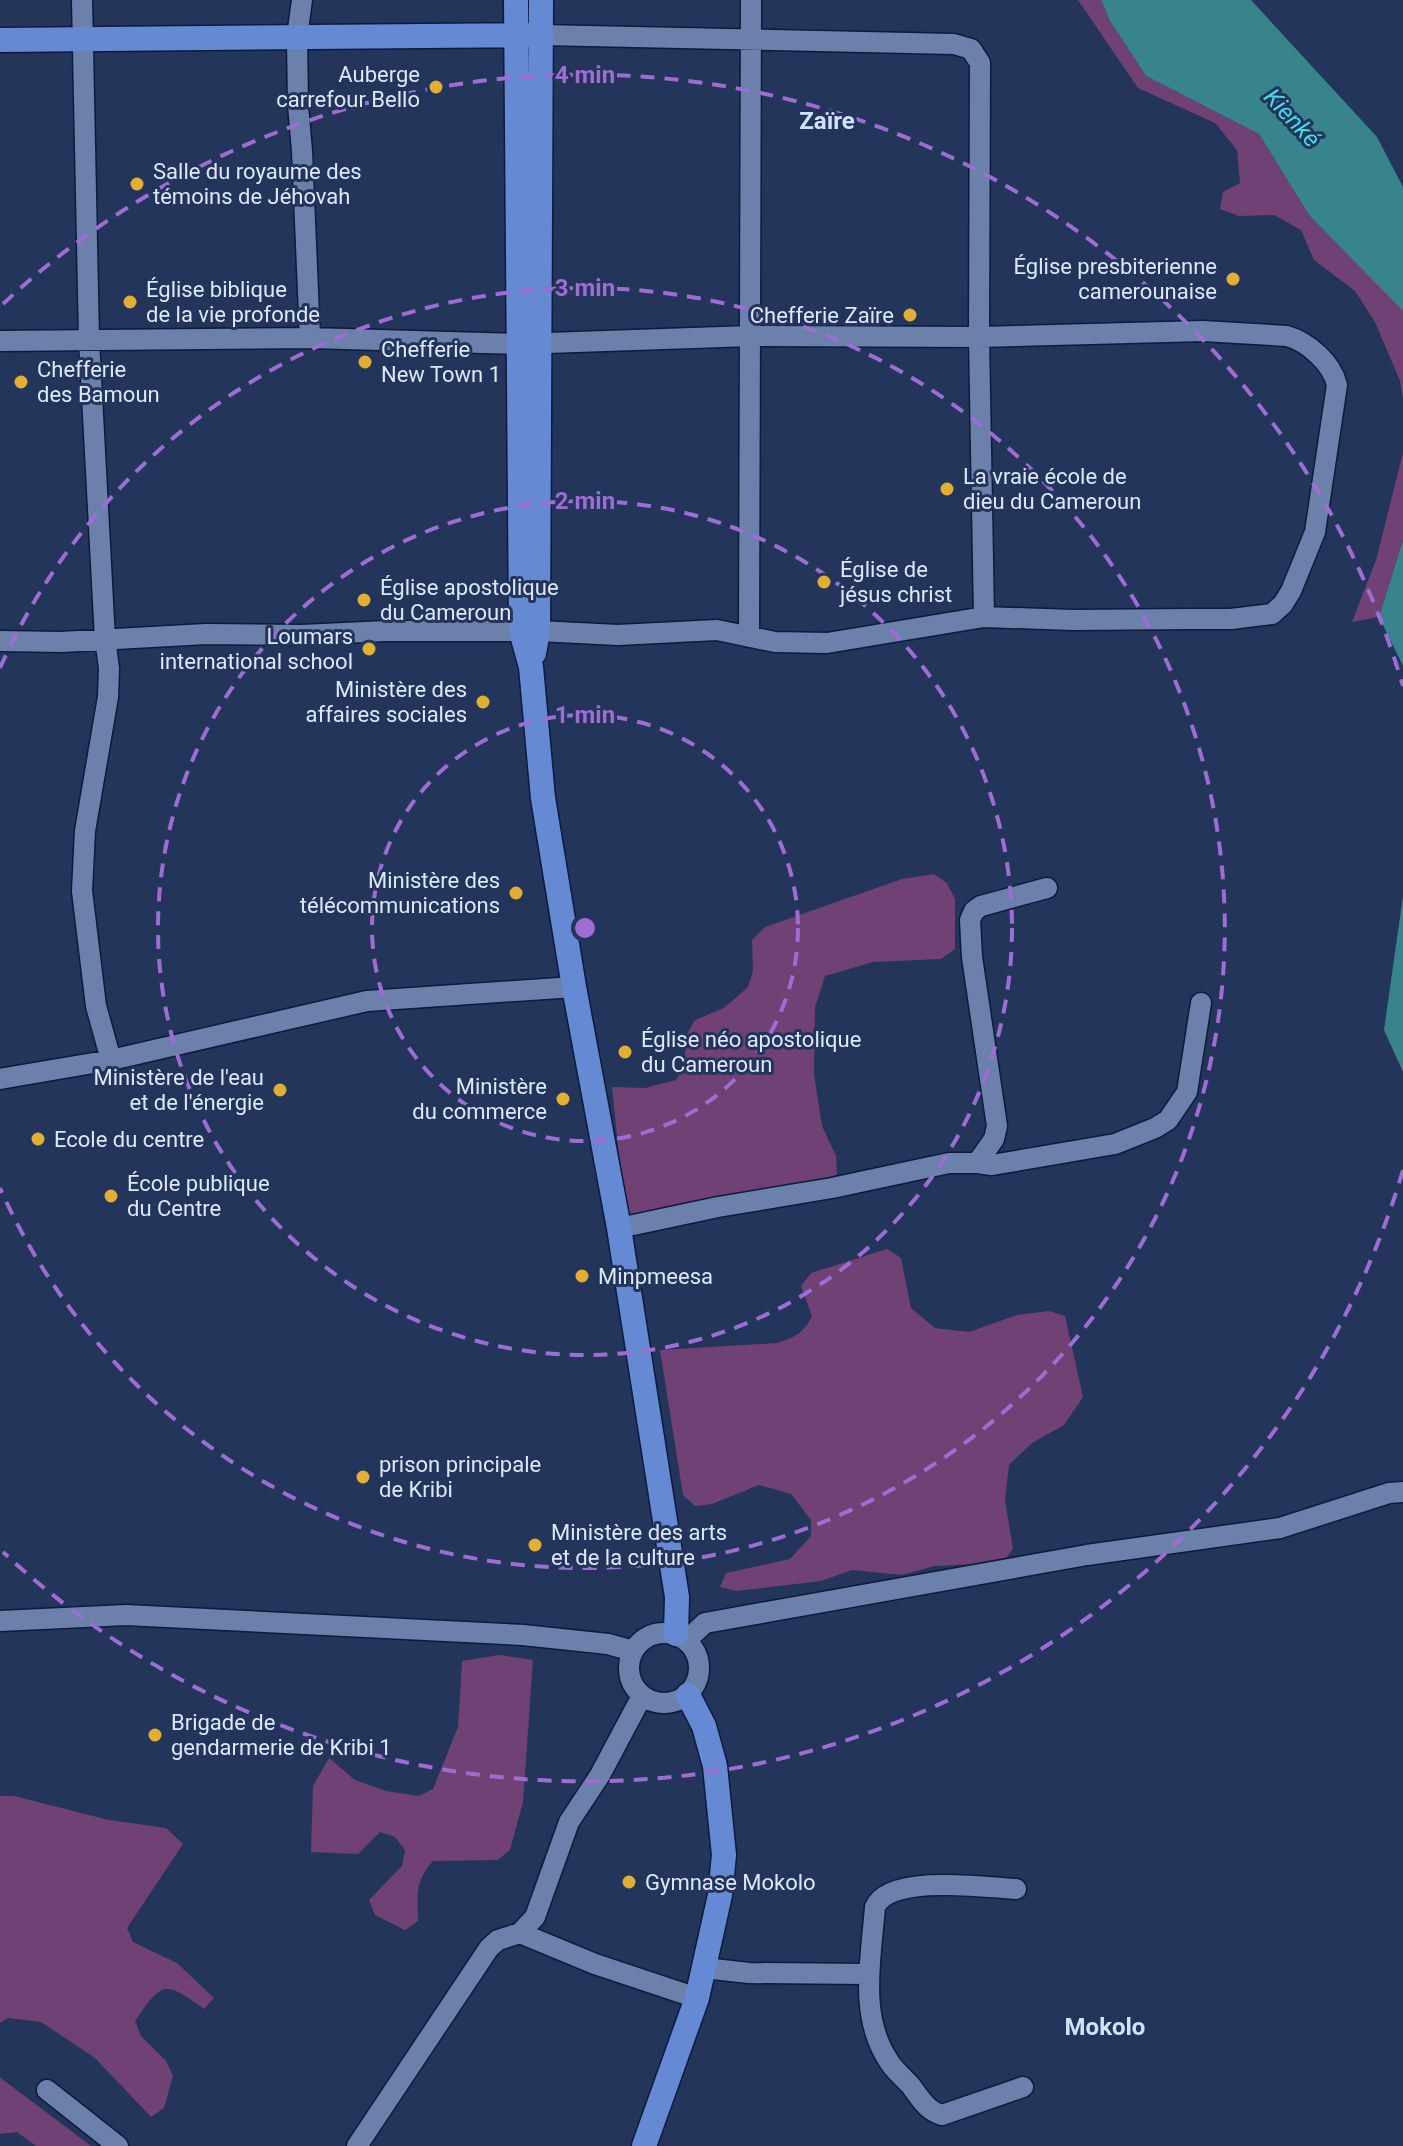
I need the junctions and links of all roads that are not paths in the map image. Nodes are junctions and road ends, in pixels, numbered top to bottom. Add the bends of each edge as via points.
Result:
1 (82, 0) edge
2 (302, 0) edge
3 (516, 0) edge
4 (541, 0) edge
5 (751, 0) edge
6 (529, 35) junction
7 (297, 37) junction
8 (82, 38) junction
9 (752, 39) junction
10 (0, 40) edge
11 (751, 336) junction
12 (979, 337) junction
13 (310, 338) junction
14 (89, 340) junction
15 (0, 341) edge
16 (529, 344) junction
17 (984, 617) junction
18 (530, 631) junction
19 (749, 637) junction
20 (105, 639) junction
21 (0, 641) edge
22 (1047, 888) dead end
23 (574, 987) junction
24 (1201, 1003) dead end
25 (111, 1060) junction
26 (0, 1079) edge
27 (977, 1163) junction
28 (619, 1228) junction
29 (1403, 1492) edge
30 (0, 1621) edge
31 (681, 1637) junction
32 (633, 1651) junction
33 (688, 1695) junction
34 (642, 1696) junction
35 (1016, 1889) dead end
36 (520, 1933) junction
37 (704, 1968) junction
38 (868, 1974) junction
39 (697, 1998) junction
40 (1023, 2087) dead end
41 (47, 2090) dead end
42 (118, 2146) edge
43 (357, 2146) edge
44 (644, 2146) edge

1 - 8 street
2 - 7 street
3 - 6 main road
4 - 6 main road
5 - 9 street
6 - 7 main road
6 - 9 street
6 - 16 main road
7 - 8 main road
7 - 13 street
8 - 10 main road
8 - 14 street
9 - 11 street
9 - 12 street via 954,44 971,49 980,63
11 - 12 street
11 - 16 street
11 - 19 street
12 - 17 street
12 - 17 street via 1203,331 1287,336 1331,369 1337,385 1315,532 1291,591 1272,614 1231,619
13 - 14 street
13 - 16 street
14 - 15 street
14 - 20 street
16 - 18 main road
17 - 19 street via 827,643
18 - 19 street via 618,635 717,630
18 - 20 street
18 - 23 main road via 543,798
20 - 21 street
20 - 25 street via 108,697 85,831 82,891 96,1006
22 - 27 street via 981,906 970,920 997,1126
23 - 25 street via 367,1001
23 - 28 main road
24 - 27 street via 1187,1092 1168,1120 1115,1144 992,1165
25 - 26 street
27 - 28 street via 949,1163
28 - 31 main road
29 - 31 street via 1280,1528 1087,1555 705,1623
30 - 32 street via 126,1615 523,1635
31 - 32 street via 652,1635
31 - 33 street via 699,1661 700,1673
32 - 34 street via 629,1670
33 - 34 street via 665,1703
33 - 37 main road via 715,1766 724,1855
34 - 36 street via 569,1822 535,1917
35 - 38 street via 928,1884 880,1899
36 - 39 street
36 - 43 street via 489,1948
37 - 38 street
37 - 39 main road
38 - 40 street via 878,2041 928,2109 942,2115
39 - 44 main road
41 - 42 street

